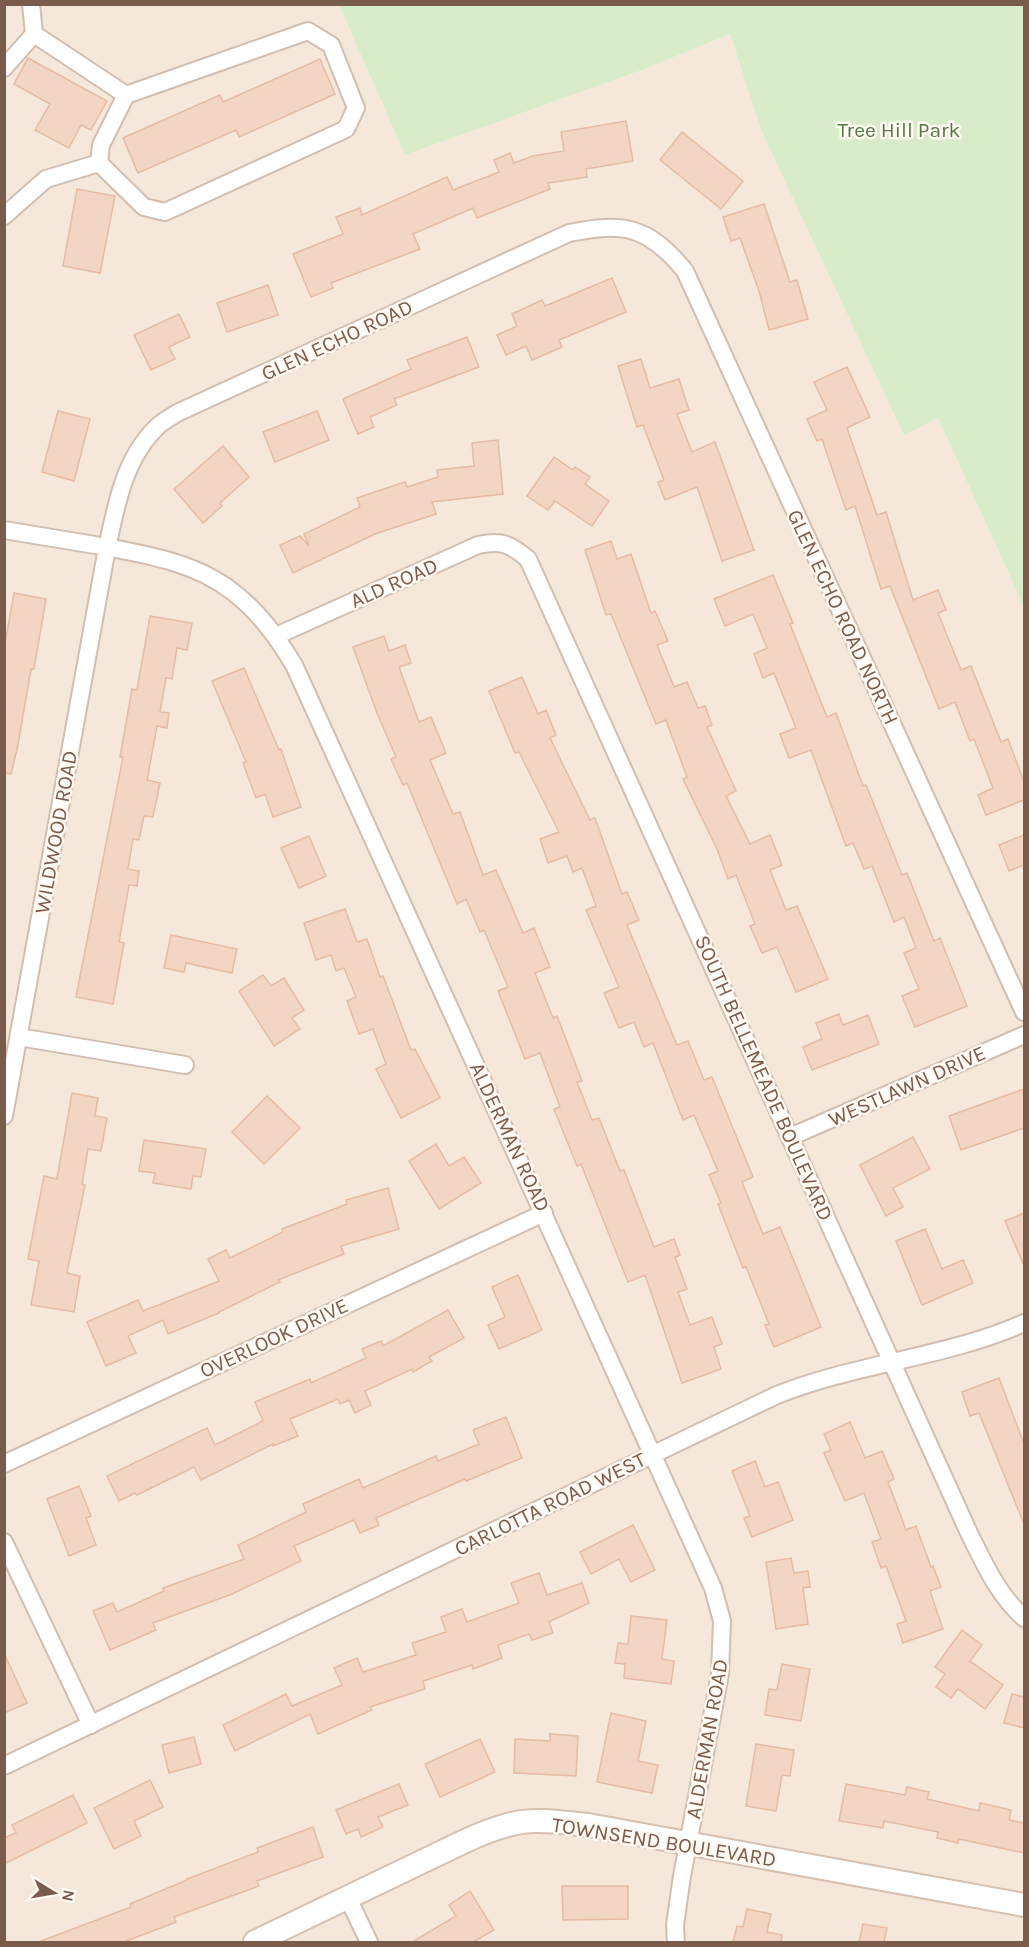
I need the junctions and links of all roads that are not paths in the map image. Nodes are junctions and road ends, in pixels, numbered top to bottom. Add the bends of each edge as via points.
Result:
1 (31, 4) edge
2 (34, 34) junction
3 (4, 68) edge
4 (126, 95) junction
5 (99, 164) junction
6 (4, 216) edge
7 (645, 236) joint
8 (4, 530) edge
9 (107, 548) junction
10 (514, 548) joint
11 (276, 636) junction
12 (1024, 1012) edge
13 (1024, 1035) edge
14 (19, 1037) junction
15 (185, 1065) dead end
16 (4, 1116) edge
17 (790, 1137) junction
18 (544, 1213) junction
19 (1024, 1323) edge
20 (894, 1363) junction
21 (653, 1455) junction
22 (4, 1464) edge
23 (4, 1542) edge
24 (1019, 1613) edge
25 (91, 1725) junction
26 (4, 1766) edge
27 (689, 1844) junction
28 (348, 1898) junction
29 (1024, 1905) edge
30 (255, 1942) edge
31 (369, 1942) edge
32 (676, 1942) edge

1 - 2 street
2 - 3 street
2 - 4 street
4 - 5 street via 101,145
4 - 5 street via 308,31 331,45 356,108 346,129 165,212 144,207
5 - 6 street via 46,179
7 - 9 street, GLEN ECHO ROAD via 620,227 569,233 177,413 156,428 140,447 125,477
7 - 12 street, GLEN ECHO ROAD NORTH via 668,251 685,271
8 - 9 street, ALDERMAN ROAD
9 - 11 street, ALDERMAN ROAD via 153,556 197,570 232,591
9 - 14 street, WILDWOOD ROAD
10 - 11 street, ALD ROAD via 496,541 478,544
10 - 17 street, SOUTH BELLEMEADE BOULEVARD via 528,559
11 - 18 street, ALDERMAN ROAD via 294,665
13 - 17 street, WESTLAWN DRIVE
14 - 15 street
14 - 16 street, WILDWOOD ROAD
17 - 20 street, SOUTH BELLEMEADE BOULEVARD
18 - 21 street, ALDERMAN ROAD
18 - 22 street, OVERLOOK DRIVE
19 - 20 street, CARLOTTA ROAD WEST via 992,1337
20 - 21 street, CARLOTTA ROAD WEST via 807,1383
20 - 24 street, SOUTH BELLEMEADE BOULEVARD via 989,1574
21 - 25 street, CARLOTTA ROAD WEST
21 - 27 street, ALDERMAN ROAD via 706,1569 722,1621 720,1674
23 - 25 street
25 - 26 street, CARLOTTA ROAD WEST
27 - 28 street, TOWNSEND BOULEVARD via 588,1825 522,1822 493,1829
27 - 29 street, TOWNSEND BOULEVARD
27 - 32 street, ALDERMAN ROAD via 675,1925
28 - 30 street, TOWNSEND BOULEVARD
28 - 31 street

